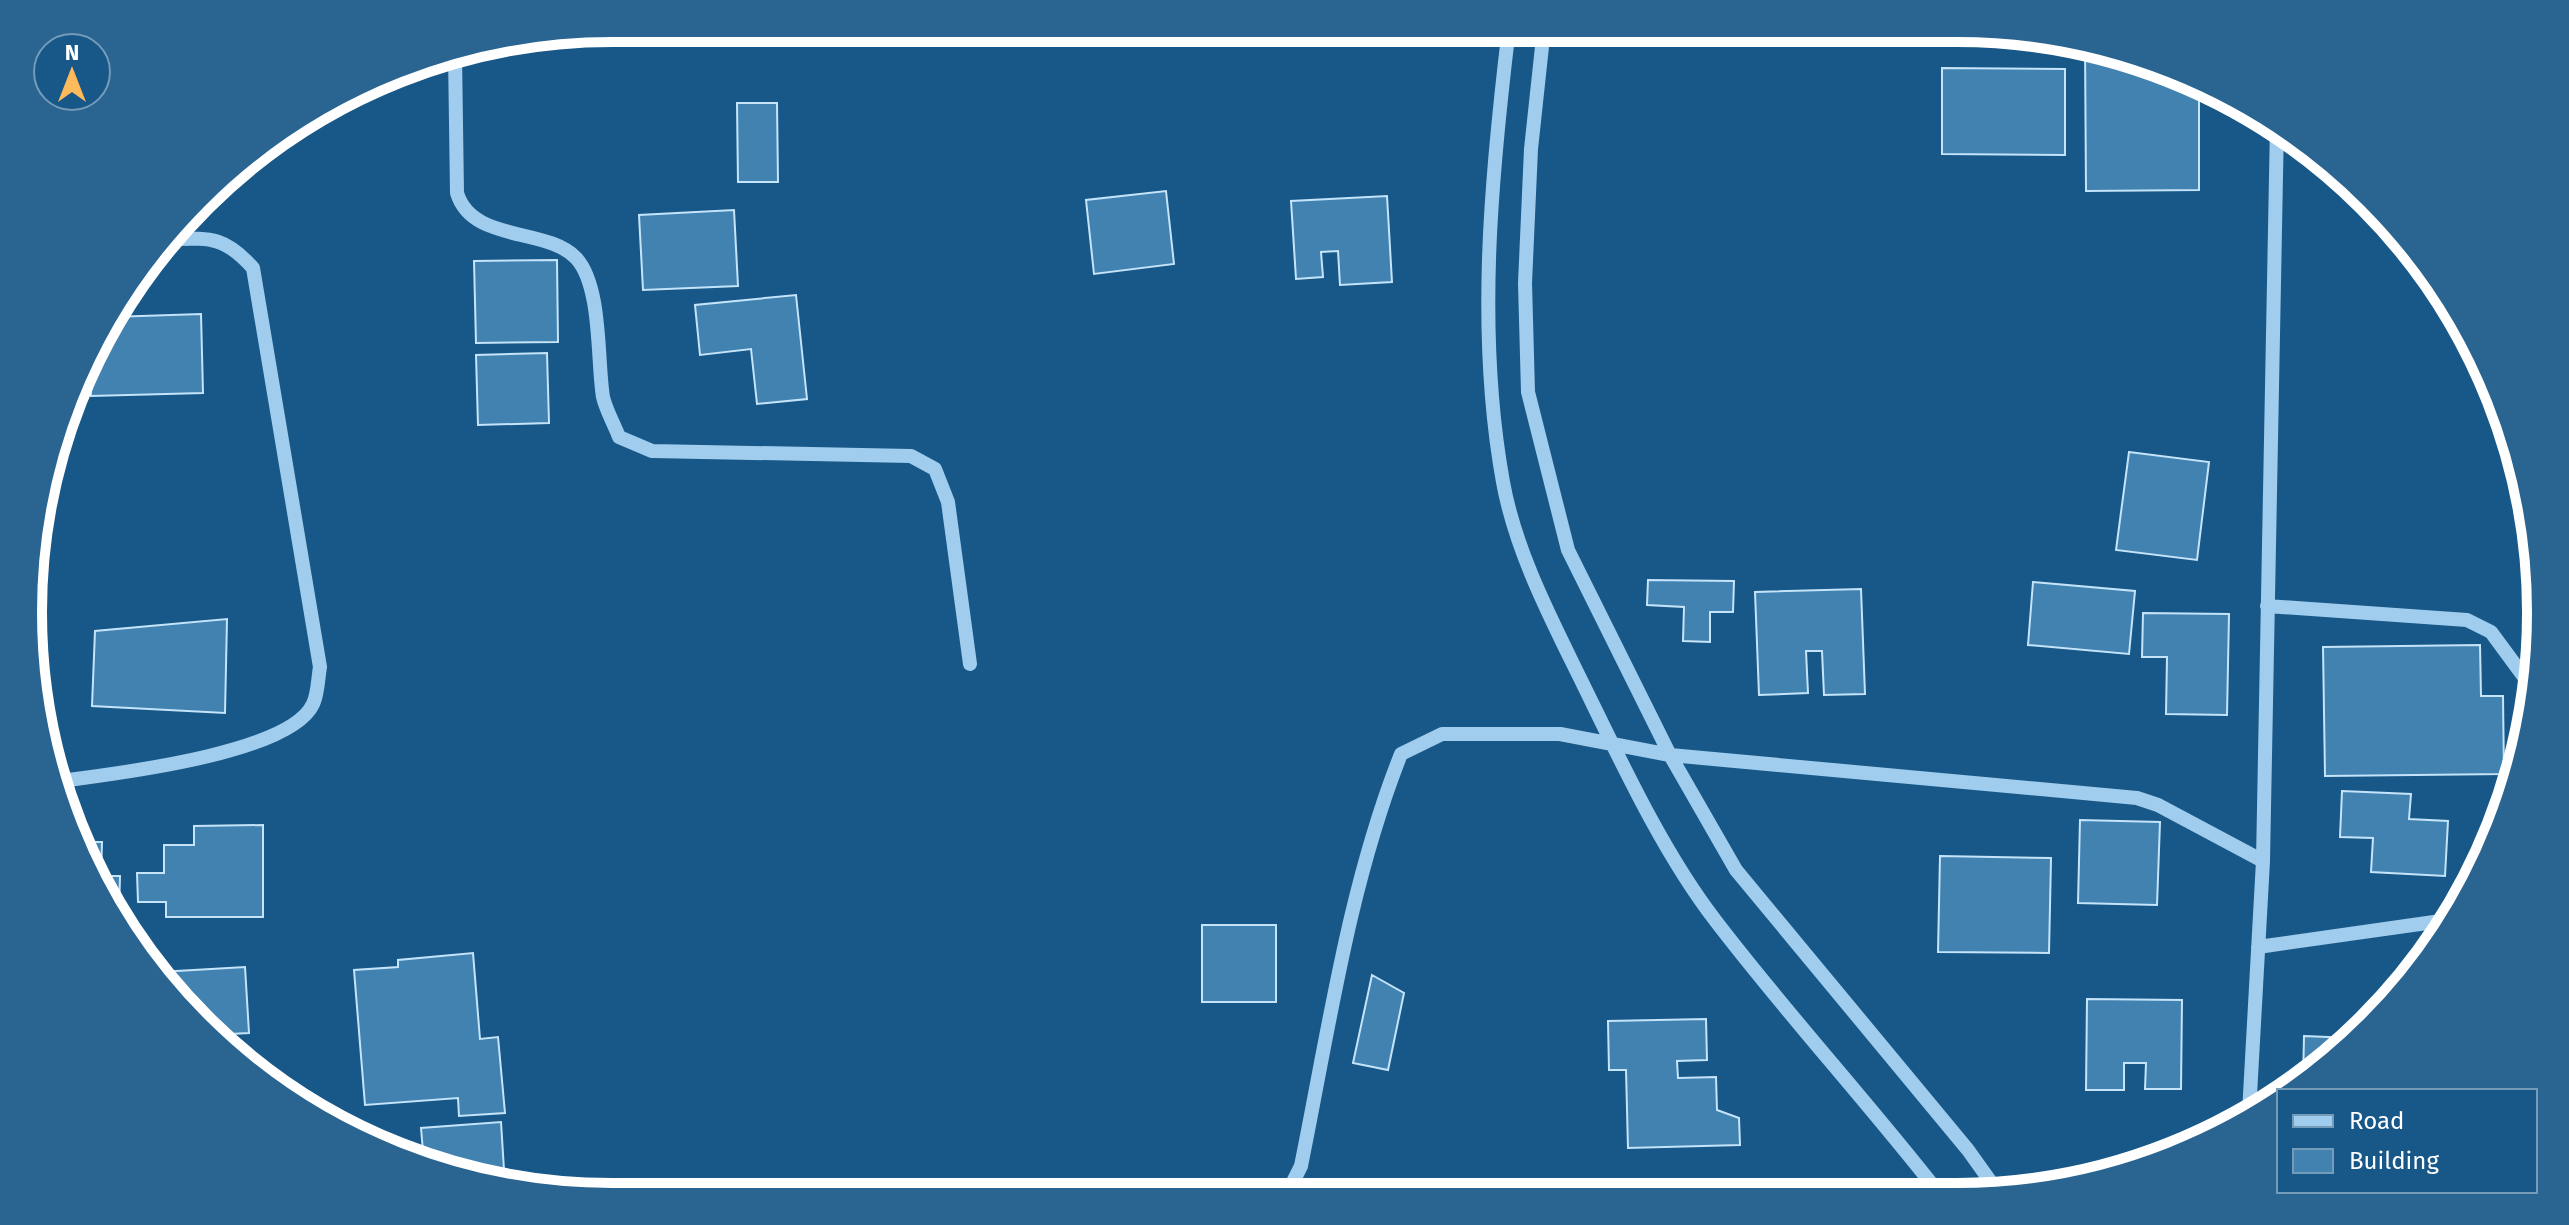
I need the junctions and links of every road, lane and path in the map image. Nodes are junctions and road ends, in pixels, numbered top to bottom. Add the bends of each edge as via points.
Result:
1 (1508, 42) edge
2 (1542, 42) edge
3 (455, 64) edge
4 (2277, 141) edge
5 (182, 239) edge
6 (2267, 606) junction
7 (970, 664) dead end
8 (2523, 676) edge
9 (1613, 745) junction
10 (1670, 755) junction
11 (67, 780) edge
12 (2263, 861) junction
13 (2436, 922) edge
14 (2258, 947) junction
15 (2250, 1102) edge
16 (1991, 1182) edge
17 (1292, 1183) edge
18 (1931, 1183) edge

1 - 9 street via 1488,294 1489,388 1503,486 1547,612
2 - 10 street via 1526,253 1528,392 1568,550
3 - 7 street via 461,207 481,222 570,251 581,263 595,315 604,400 619,437 652,451 911,456 935,469 948,502
4 - 6 street
5 - 11 street via 219,239 253,268 320,667 313,705 282,733 169,767
6 - 8 street via 2467,620 2491,632
6 - 12 street
9 - 10 street
9 - 17 street via 1560,734 1468,732 1442,734 1401,754 1369,846 1301,1166
9 - 18 street via 1713,918
10 - 12 street via 2137,798
10 - 16 street via 1736,870
12 - 14 street
13 - 14 street
14 - 15 street

